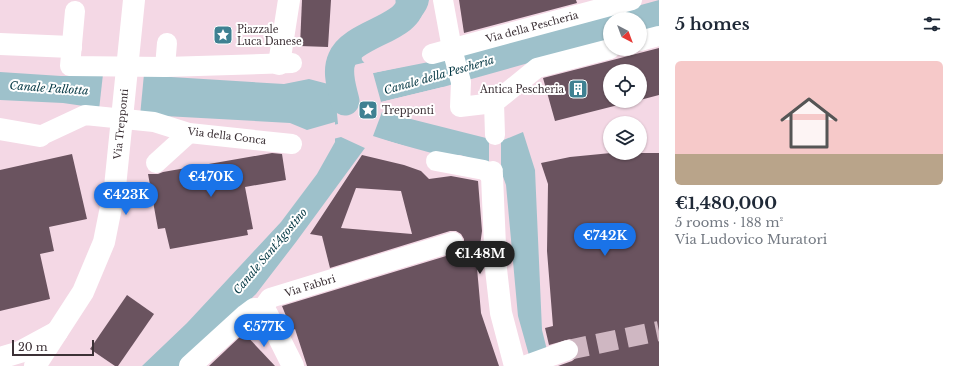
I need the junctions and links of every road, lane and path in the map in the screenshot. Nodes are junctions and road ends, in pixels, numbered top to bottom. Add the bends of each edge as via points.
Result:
1 (134, 0) edge
2 (289, 0) edge
3 (442, 0) edge
4 (632, 0) edge
5 (75, 11) dead end
6 (659, 36) edge
7 (647, 39) edge
8 (167, 43) dead end
9 (0, 44) edge
10 (603, 51) edge
11 (453, 52) junction
12 (432, 54) dead end
13 (71, 57) junction
14 (286, 63) joint
15 (165, 67) junction
16 (494, 103) junction
17 (0, 129) edge
18 (189, 133) junction
19 (495, 135) dead end
20 (40, 136) joint
21 (292, 144) dead end
22 (436, 161) dead end
23 (156, 163) dead end
24 (493, 173) joint
25 (453, 242) dead end
26 (262, 309) junction
27 (58, 332) junction
28 (568, 350) tunnel mouth
29 (0, 358) edge
30 (39, 363) edge
31 (190, 366) edge
32 (293, 366) edge
33 (515, 366) edge
34 (524, 366) edge

1 - 27 street, Via Trepponti via 115,187 104,242 83,292
2 - 14 street
3 - 11 street
4 - 11 street, Via della Pescheria
5 - 13 street
6 - 7 street
8 - 15 street
9 - 13 street
10 - 16 street via 537,68
11 - 12 street, Via della Pescheria
11 - 16 street via 461,82 460,108
13 - 15 street
14 - 15 street
16 - 19 street
17 - 20 street, Via della Conca
18 - 20 street, Via della Conca via 154,122 85,115
18 - 21 street, Via della Conca
18 - 23 street
22 - 24 street
24 - 33 street via 496,269 501,313
25 - 26 street, Via Fabbri via 270,298
26 - 31 street, Via Fabbri via 254,309 246,315
26 - 32 street via 267,314
27 - 29 street via 20,352
27 - 30 street, Via Trepponti
28 - 34 street

